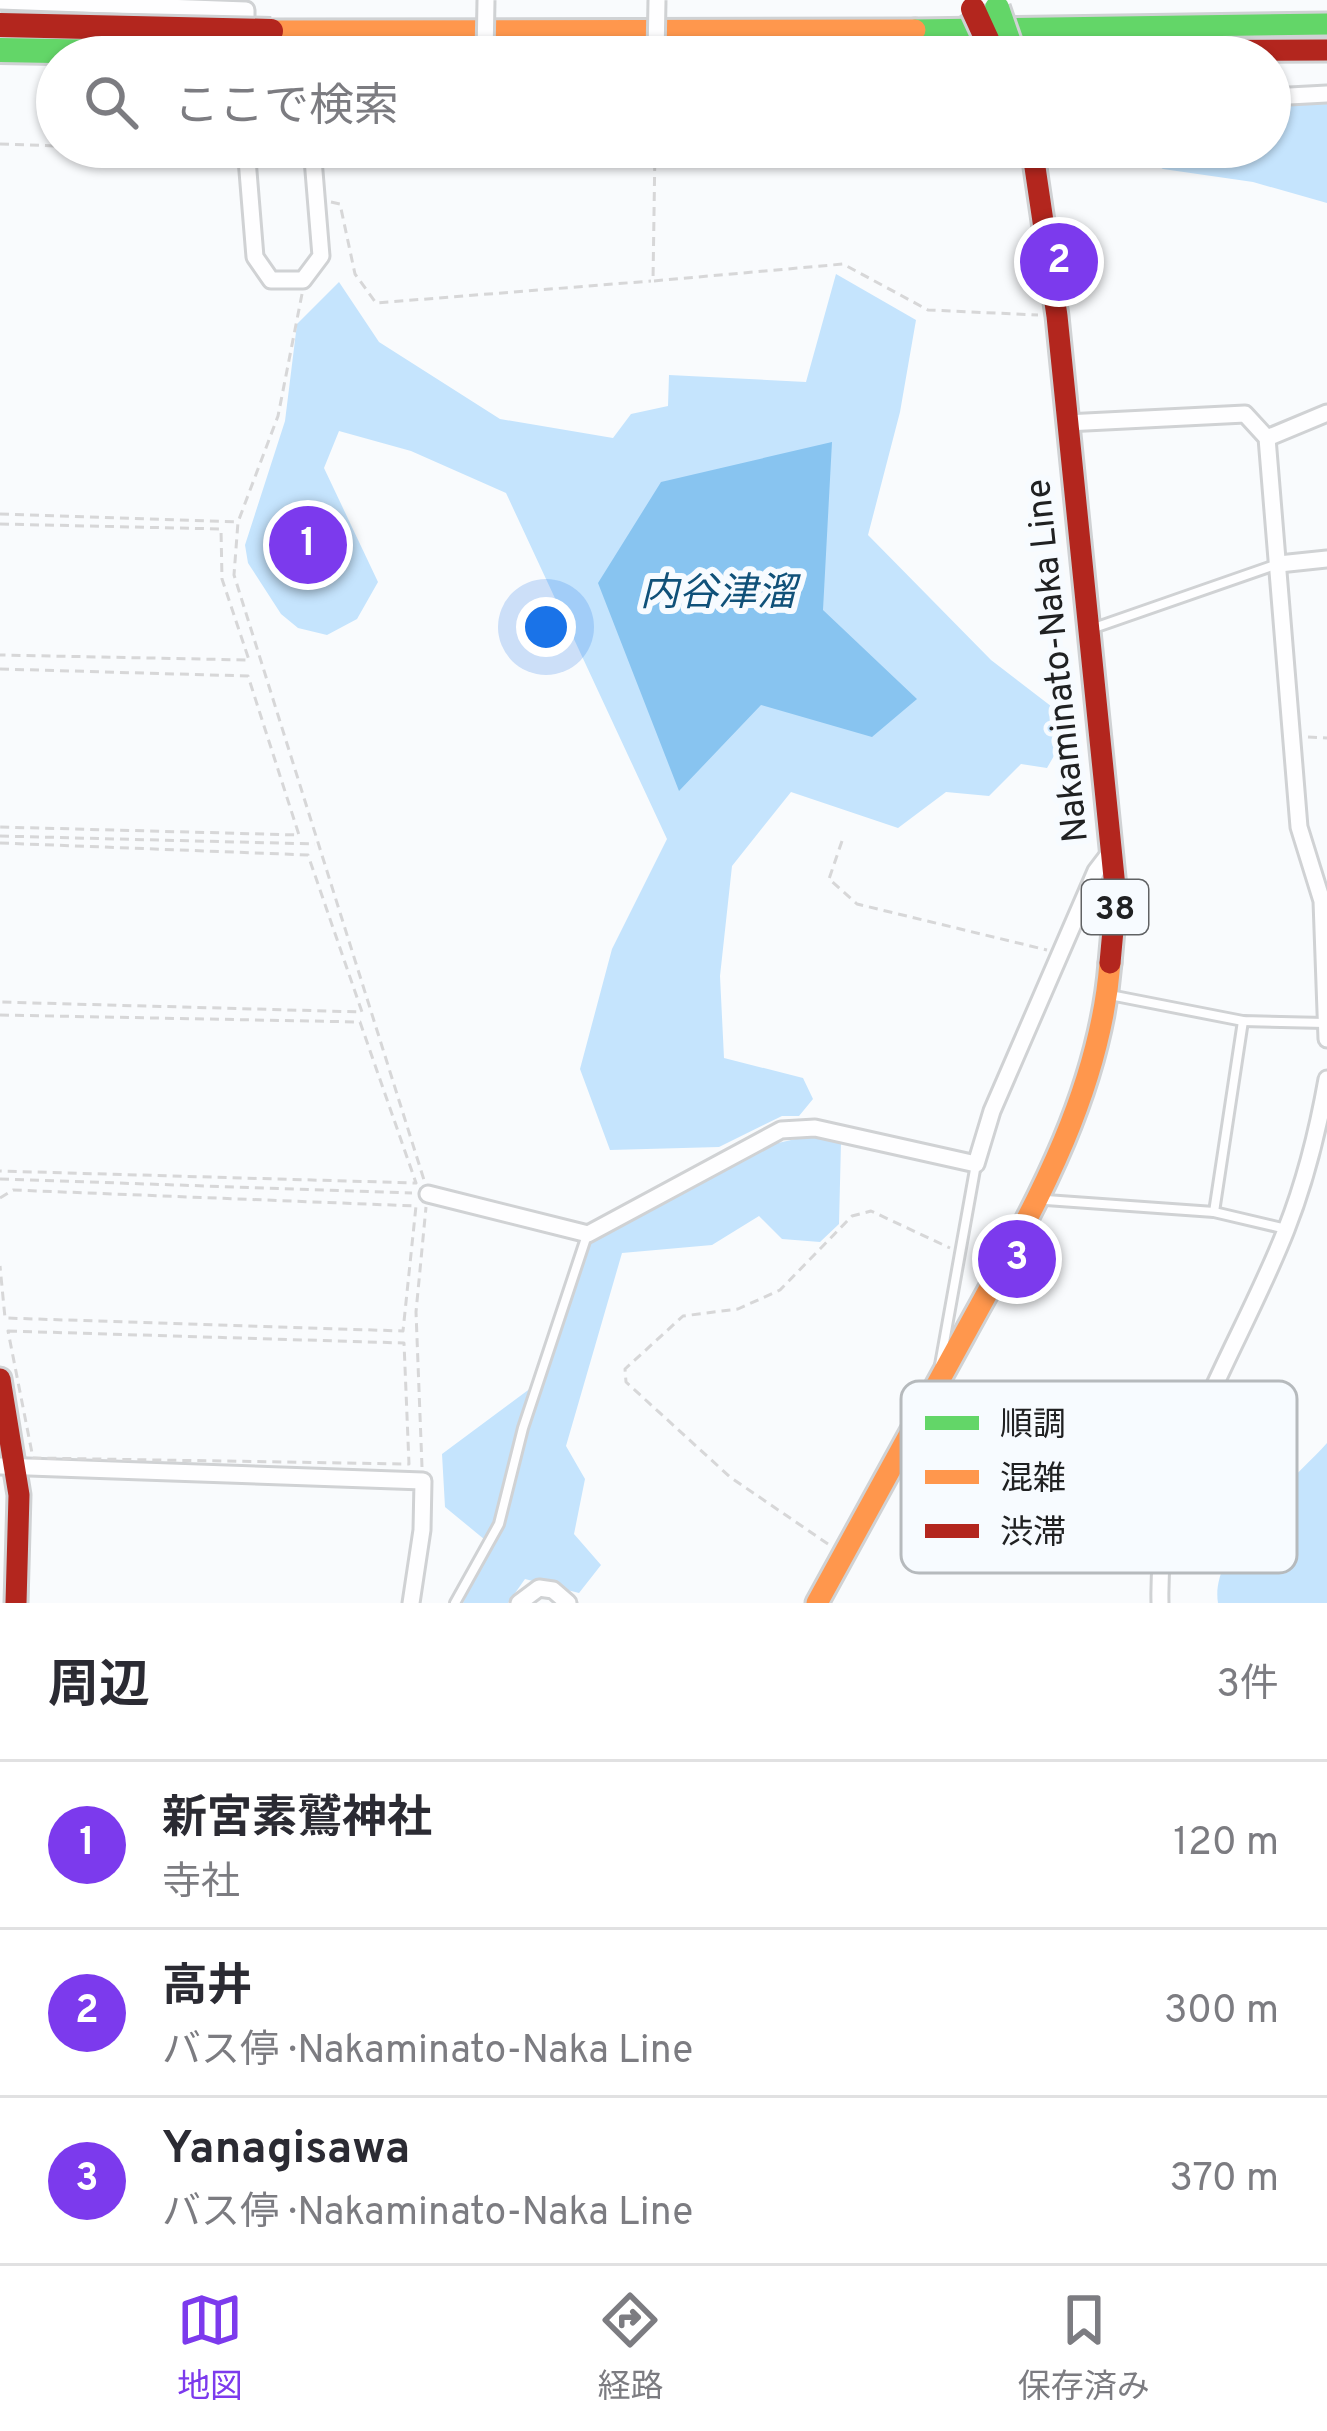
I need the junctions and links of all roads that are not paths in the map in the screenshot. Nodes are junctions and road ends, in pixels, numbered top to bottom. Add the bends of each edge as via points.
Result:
1 (485, 0) edge
2 (658, 0) edge
3 (0, 1) edge
4 (983, 4) edge
5 (1327, 24) edge
6 (0, 25) edge
7 (126, 36) edge
8 (258, 36) edge
9 (484, 36) edge
10 (657, 36) edge
11 (663, 36) edge
12 (990, 36) edge
13 (1002, 36) edge
14 (0, 50) edge
15 (36, 50) edge
16 (1291, 50) edge
17 (1327, 50) edge
18 (1327, 94) edge
19 (1291, 96) edge
20 (247, 168) edge
21 (314, 168) edge
22 (1035, 168) edge
23 (1327, 413) edge
24 (1066, 422) junction
25 (1267, 438) junction
26 (1327, 559) edge
27 (1279, 564) junction
28 (1088, 631) junction
29 (1112, 850) junction
30 (1108, 995) junction
31 (1243, 1021) junction
32 (1326, 1031) edge
33 (1327, 1079) edge
34 (976, 1164) junction
35 (428, 1194) road end
36 (1038, 1200) junction
37 (1214, 1212) junction
38 (1286, 1229) junction
39 (588, 1234) junction
40 (944, 1378) junction
41 (0, 1379) edge
42 (942, 1381) edge
43 (1214, 1381) edge
44 (901, 1455) edge
45 (8, 1467) edge
46 (1161, 1573) edge
47 (16, 1603) edge
48 (411, 1603) edge
49 (455, 1603) edge
50 (519, 1603) edge
51 (568, 1603) edge
52 (817, 1603) edge
53 (1160, 1603) edge

1 - 9 street, bridge
2 - 10 street, bridge
3 - 8 street via 246,10
4 - 12 main road, bridge
4 - 13 main road, bridge
5 - 11 main road
6 - 7 main road, bridge
14 - 15 main road, bridge
16 - 17 main road
18 - 19 street
20 - 21 street via 261,271 271,280 303,280 321,256
22 - 24 main road, Nakaminato-Naka Line / 38
23 - 25 street
24 - 25 street via 1245,414
24 - 28 main road, Nakaminato-Naka Line / 38
25 - 27 street
26 - 27 street
27 - 28 lane
27 - 32 street via 1299,827 1322,901
28 - 29 main road, Nakaminato-Naka Line / 38
29 - 30 main road, Nakaminato-Naka Line / 38
29 - 34 street via 1060,953
30 - 31 lane
30 - 36 main road, Nakaminato-Naka Line / 38 via 1093,1068
31 - 32 lane
31 - 37 lane
33 - 38 street
34 - 39 street via 814,1128 781,1130
34 - 40 lane via 939,1354
35 - 39 street
36 - 37 lane
36 - 40 main road, Nakaminato-Naka Line / 38
37 - 38 lane
38 - 43 street
39 - 49 lane via 499,1524
40 - 42 main road, Nakaminato-Naka Line / 38
41 - 45 main road
44 - 52 main road, Nakaminato-Naka Line / 38
45 - 47 main road
45 - 48 street via 423,1481
46 - 53 street
50 - 51 street via 539,1588

